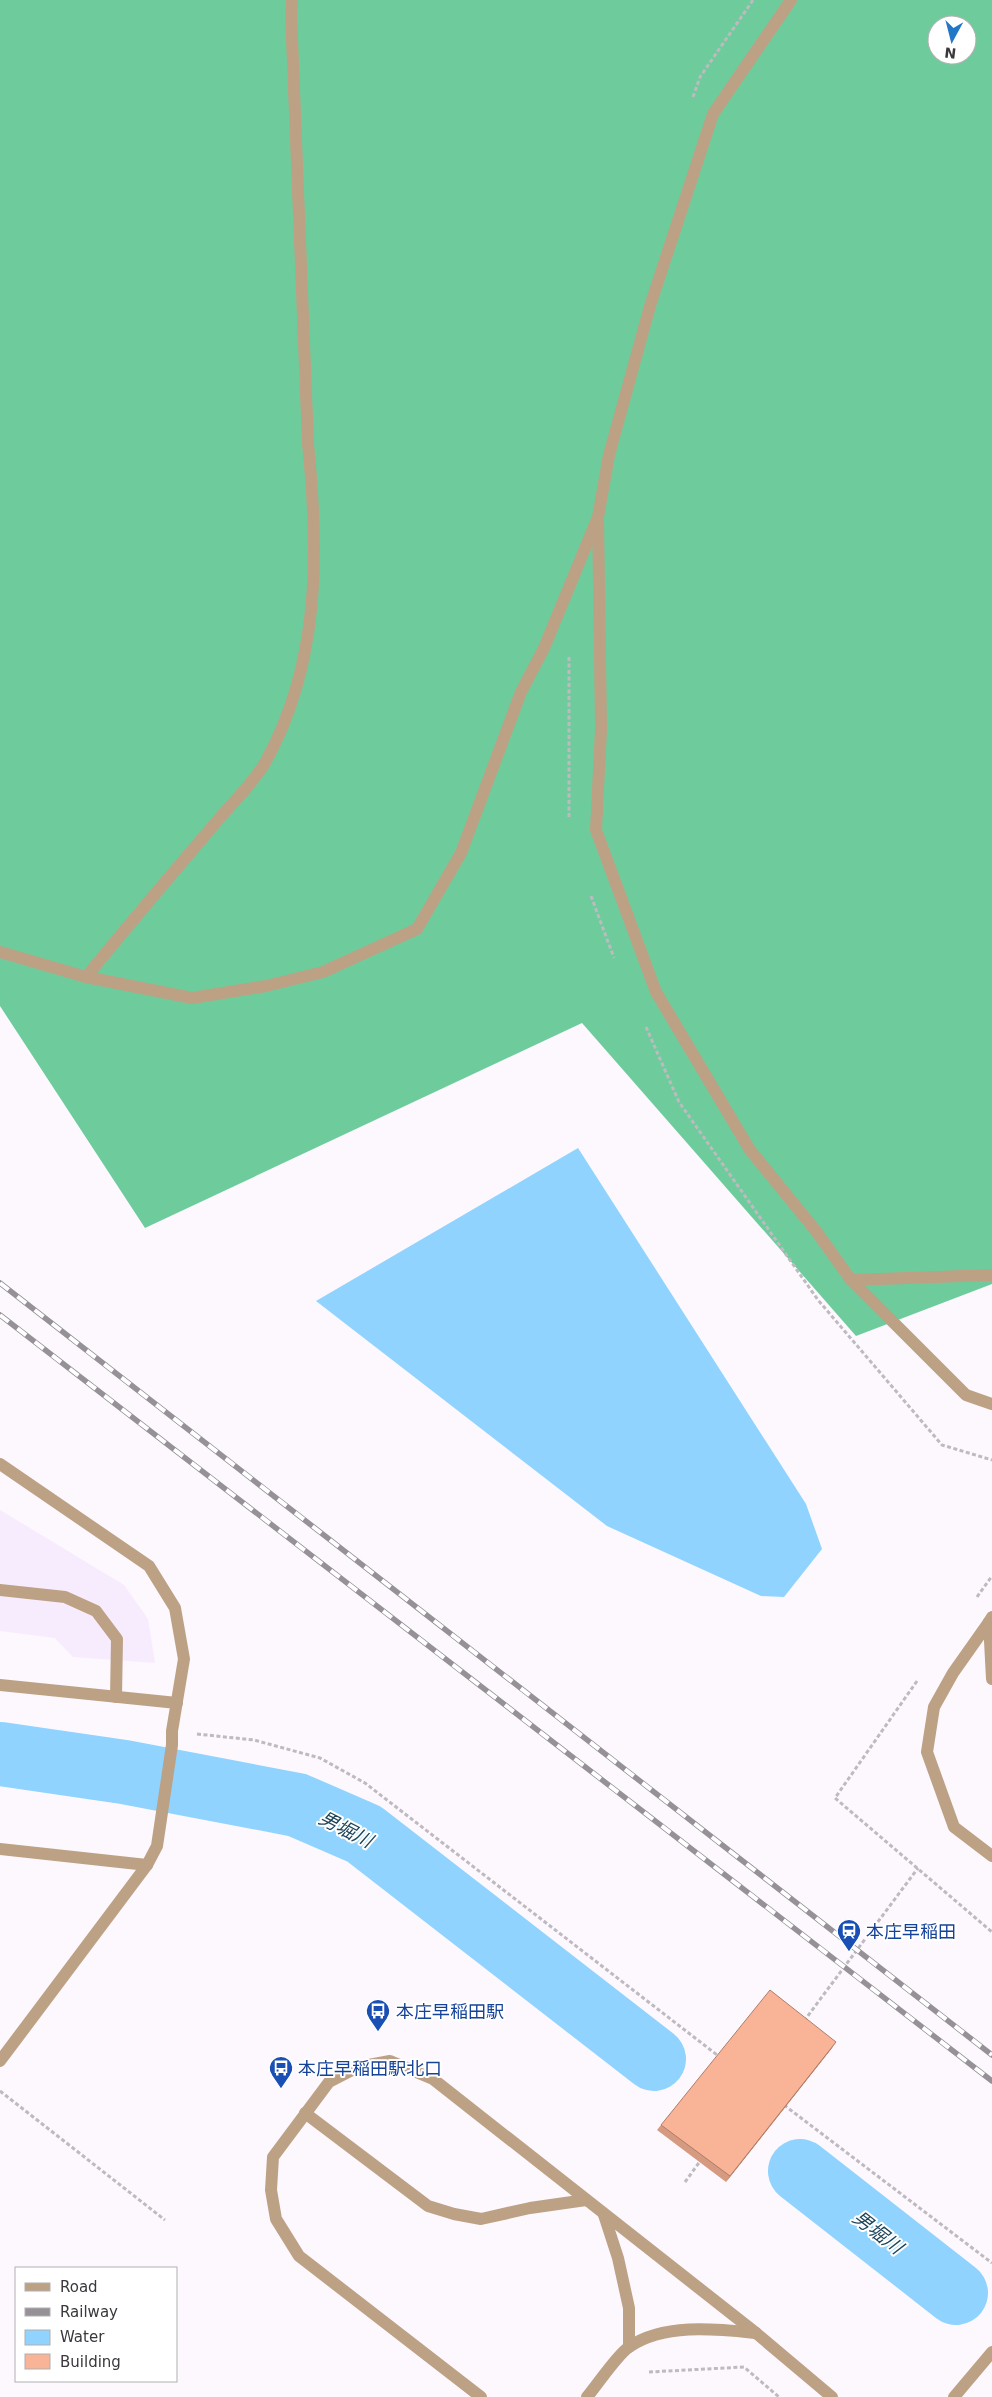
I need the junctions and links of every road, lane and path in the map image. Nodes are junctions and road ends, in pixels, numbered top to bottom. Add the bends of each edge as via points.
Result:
1 (292, 0) edge
2 (753, 0) edge
3 (791, 0) edge
4 (690, 105) dead end
5 (598, 517) junction
6 (569, 654) dead end
7 (569, 824) dead end
8 (589, 889) dead end
9 (0, 952) edge
10 (616, 962) dead end
11 (86, 977) junction
12 (644, 1024) dead end
13 (992, 1275) edge
14 (851, 1280) junction
15 (992, 1404) edge
16 (992, 1460) edge
17 (0, 1464) edge
18 (0, 1590) edge
19 (990, 1620) edge
20 (992, 1679) edge
21 (0, 1685) edge
22 (116, 1696) junction
23 (177, 1703) junction
24 (172, 1731) junction
25 (0, 1848) edge
26 (992, 1856) edge
27 (147, 1865) junction
28 (918, 1868) dead end
29 (798, 2029) edge
30 (0, 2062) edge
31 (726, 2062) edge
32 (0, 2091) edge
33 (778, 2101) edge
34 (305, 2113) junction
35 (707, 2152) edge
36 (685, 2182) dead end
37 (586, 2200) junction
38 (604, 2214) junction
39 (164, 2220) dead end
40 (992, 2263) edge
41 (756, 2333) junction
42 (629, 2347) junction
43 (992, 2352) edge
44 (648, 2372) dead end
45 (481, 2397) edge
46 (587, 2397) edge
47 (778, 2397) edge
48 (832, 2397) edge
49 (954, 2397) edge

1 - 11 street via 308,444 315,514 314,590 306,654 287,718 265,764
2 - 4 path via 700,77
3 - 5 street via 713,114 650,306 609,455
5 - 11 street via 544,648 521,692 461,853 417,928 323,972 266,986 192,998
5 - 14 street via 601,729 596,830 656,992 750,1150
6 - 7 path
8 - 10 path
9 - 11 street
12 - 16 path via 679,1102 818,1300 942,1445
13 - 14 street
14 - 15 street via 966,1395
17 - 23 street via 149,1566 175,1608 184,1659
18 - 22 street via 66,1597 96,1611 116,1638
19 - 20 street
19 - 26 street via 953,1672 934,1707 927,1752 954,1827
21 - 22 street
22 - 23 street
23 - 24 street
24 - 27 street via 157,1846
24 - 31 path via 273,1745 320,1758 366,1783
25 - 27 street
27 - 30 street
28 - 29 path
32 - 39 path
33 - 40 path
34 - 37 street via 428,2206 481,2219
34 - 37 street via 329,2082 358,2067 390,2061 433,2079
34 - 45 street via 274,2157 271,2190 276,2219 299,2256
35 - 36 path
37 - 38 street
38 - 41 street
38 - 42 street via 629,2308
41 - 42 street via 714,2329 668,2331
41 - 48 street
42 - 46 street
43 - 49 street
44 - 47 path via 744,2367

